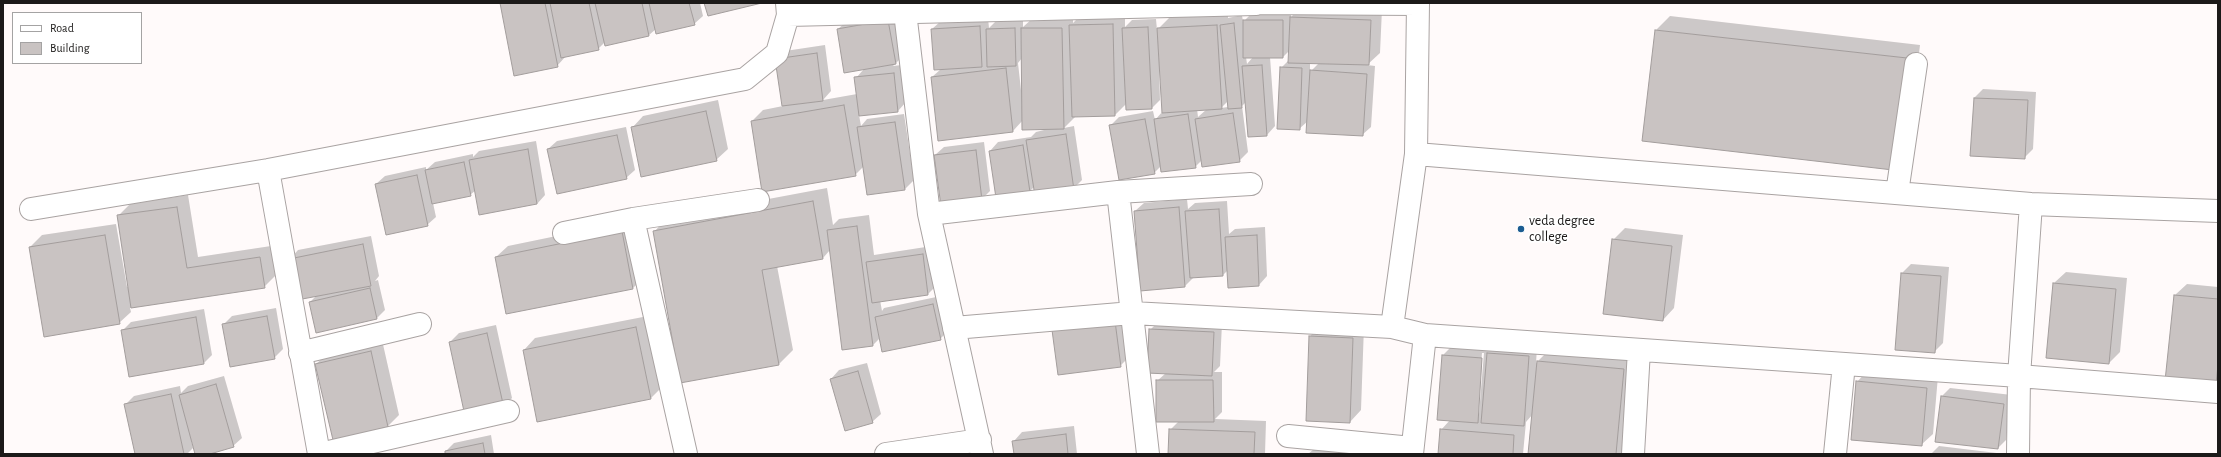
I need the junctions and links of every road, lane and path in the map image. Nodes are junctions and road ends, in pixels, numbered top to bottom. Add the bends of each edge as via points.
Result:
1 (1256, 3) edge
2 (1418, 4) edge
3 (788, 9) edge
4 (905, 12) junction
5 (1916, 64) dead end
6 (1416, 154) junction
7 (268, 170) junction
8 (1251, 184) dead end
9 (1118, 192) junction
10 (1897, 194) junction
11 (758, 200) dead end
12 (2031, 204) junction
13 (31, 210) dead end
14 (2218, 211) edge
15 (929, 214) junction
16 (633, 219) junction
17 (564, 233) dead end
18 (1132, 313) junction
19 (420, 324) dead end
20 (1392, 327) junction
21 (954, 328) junction
22 (1425, 335) junction
23 (1639, 350) junction
24 (300, 353) junction
25 (1844, 364) junction
26 (2019, 376) junction
27 (2218, 392) edge
28 (508, 411) dead end
29 (1288, 436) dead end
30 (981, 447) edge
31 (1412, 451) edge
32 (319, 454) edge
33 (686, 454) edge
34 (886, 454) edge
35 (1148, 454) edge
36 (1633, 454) edge
37 (1835, 454) edge
38 (2018, 454) edge

1 - 2 street
1 - 4 street
2 - 6 street
3 - 4 street
3 - 7 street via 777,52 745,79
4 - 15 street
5 - 10 street
6 - 10 street
6 - 20 street
7 - 13 street
7 - 24 street
8 - 9 street
9 - 15 street
9 - 18 street
10 - 12 street
11 - 16 street
12 - 14 street
12 - 26 street
15 - 21 street
16 - 17 street
16 - 33 street
18 - 20 street
18 - 21 street
18 - 35 street
19 - 24 street
20 - 22 street
21 - 30 street
22 - 23 street
22 - 31 street
23 - 25 street
23 - 36 street
24 - 32 street
25 - 26 street
25 - 37 street
26 - 27 street
26 - 38 street
28 - 32 street
29 - 31 street
30 - 34 street

